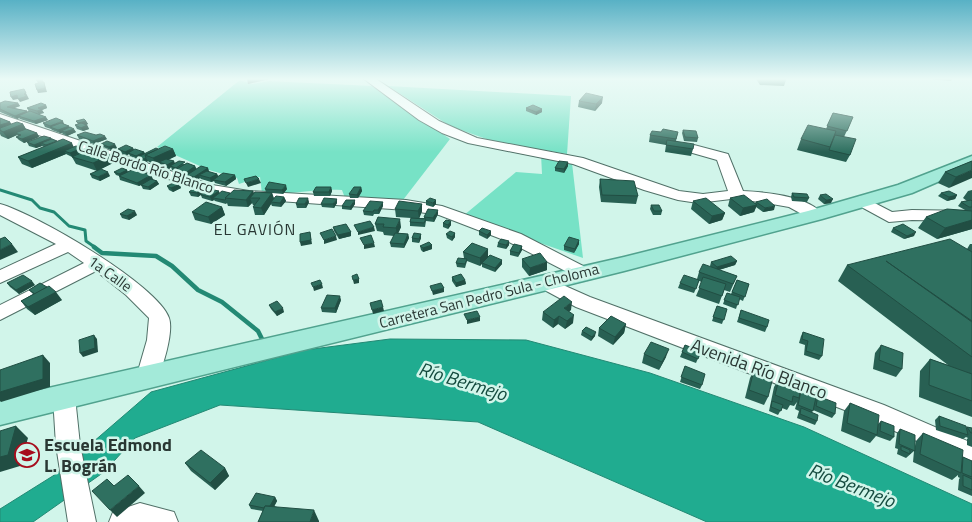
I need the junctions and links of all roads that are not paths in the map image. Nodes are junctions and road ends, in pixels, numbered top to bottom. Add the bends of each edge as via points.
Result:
1 (404, 103) edge
2 (0, 118) edge
3 (694, 149) edge
4 (972, 161) edge
5 (736, 195) junction
6 (861, 201) junction
7 (6, 216) edge
8 (815, 216) junction
9 (972, 216) edge
10 (69, 245) junction
11 (96, 264) junction
12 (583, 273) junction
13 (0, 278) edge
14 (546, 283) junction
15 (0, 313) edge
16 (147, 378) junction
17 (64, 397) junction
18 (0, 412) edge
19 (972, 455) edge
20 (81, 513) edge
21 (122, 522) edge
22 (164, 522) edge

1 - 5 street via 459,136 557,155 695,199
2 - 12 street, Calle Bordo Río Blanco via 220,191 406,205 442,211 516,238
3 - 5 street via 723,157
4 - 6 main road, Carretera San Pedro Sula - Choloma via 905,189
5 - 8 street via 785,201
6 - 8 main road, Carretera San Pedro Sula - Choloma
6 - 9 street via 890,217 912,214
7 - 10 street, 1a Calle
8 - 12 main road, Carretera San Pedro Sula - Choloma
10 - 11 street, 1a Calle
10 - 13 street
11 - 15 street
11 - 16 street, 1a Calle via 144,299 158,316 160,329
12 - 14 main road, Carretera San Pedro Sula - Choloma
14 - 16 main road, Carretera San Pedro Sula - Choloma
14 - 19 street, Avenida Río Blanco via 646,327 876,412
16 - 17 main road, Carretera San Pedro Sula - Choloma
17 - 18 main road, Carretera San Pedro Sula - Choloma
17 - 20 street via 68,445
21 - 22 street via 140,517

